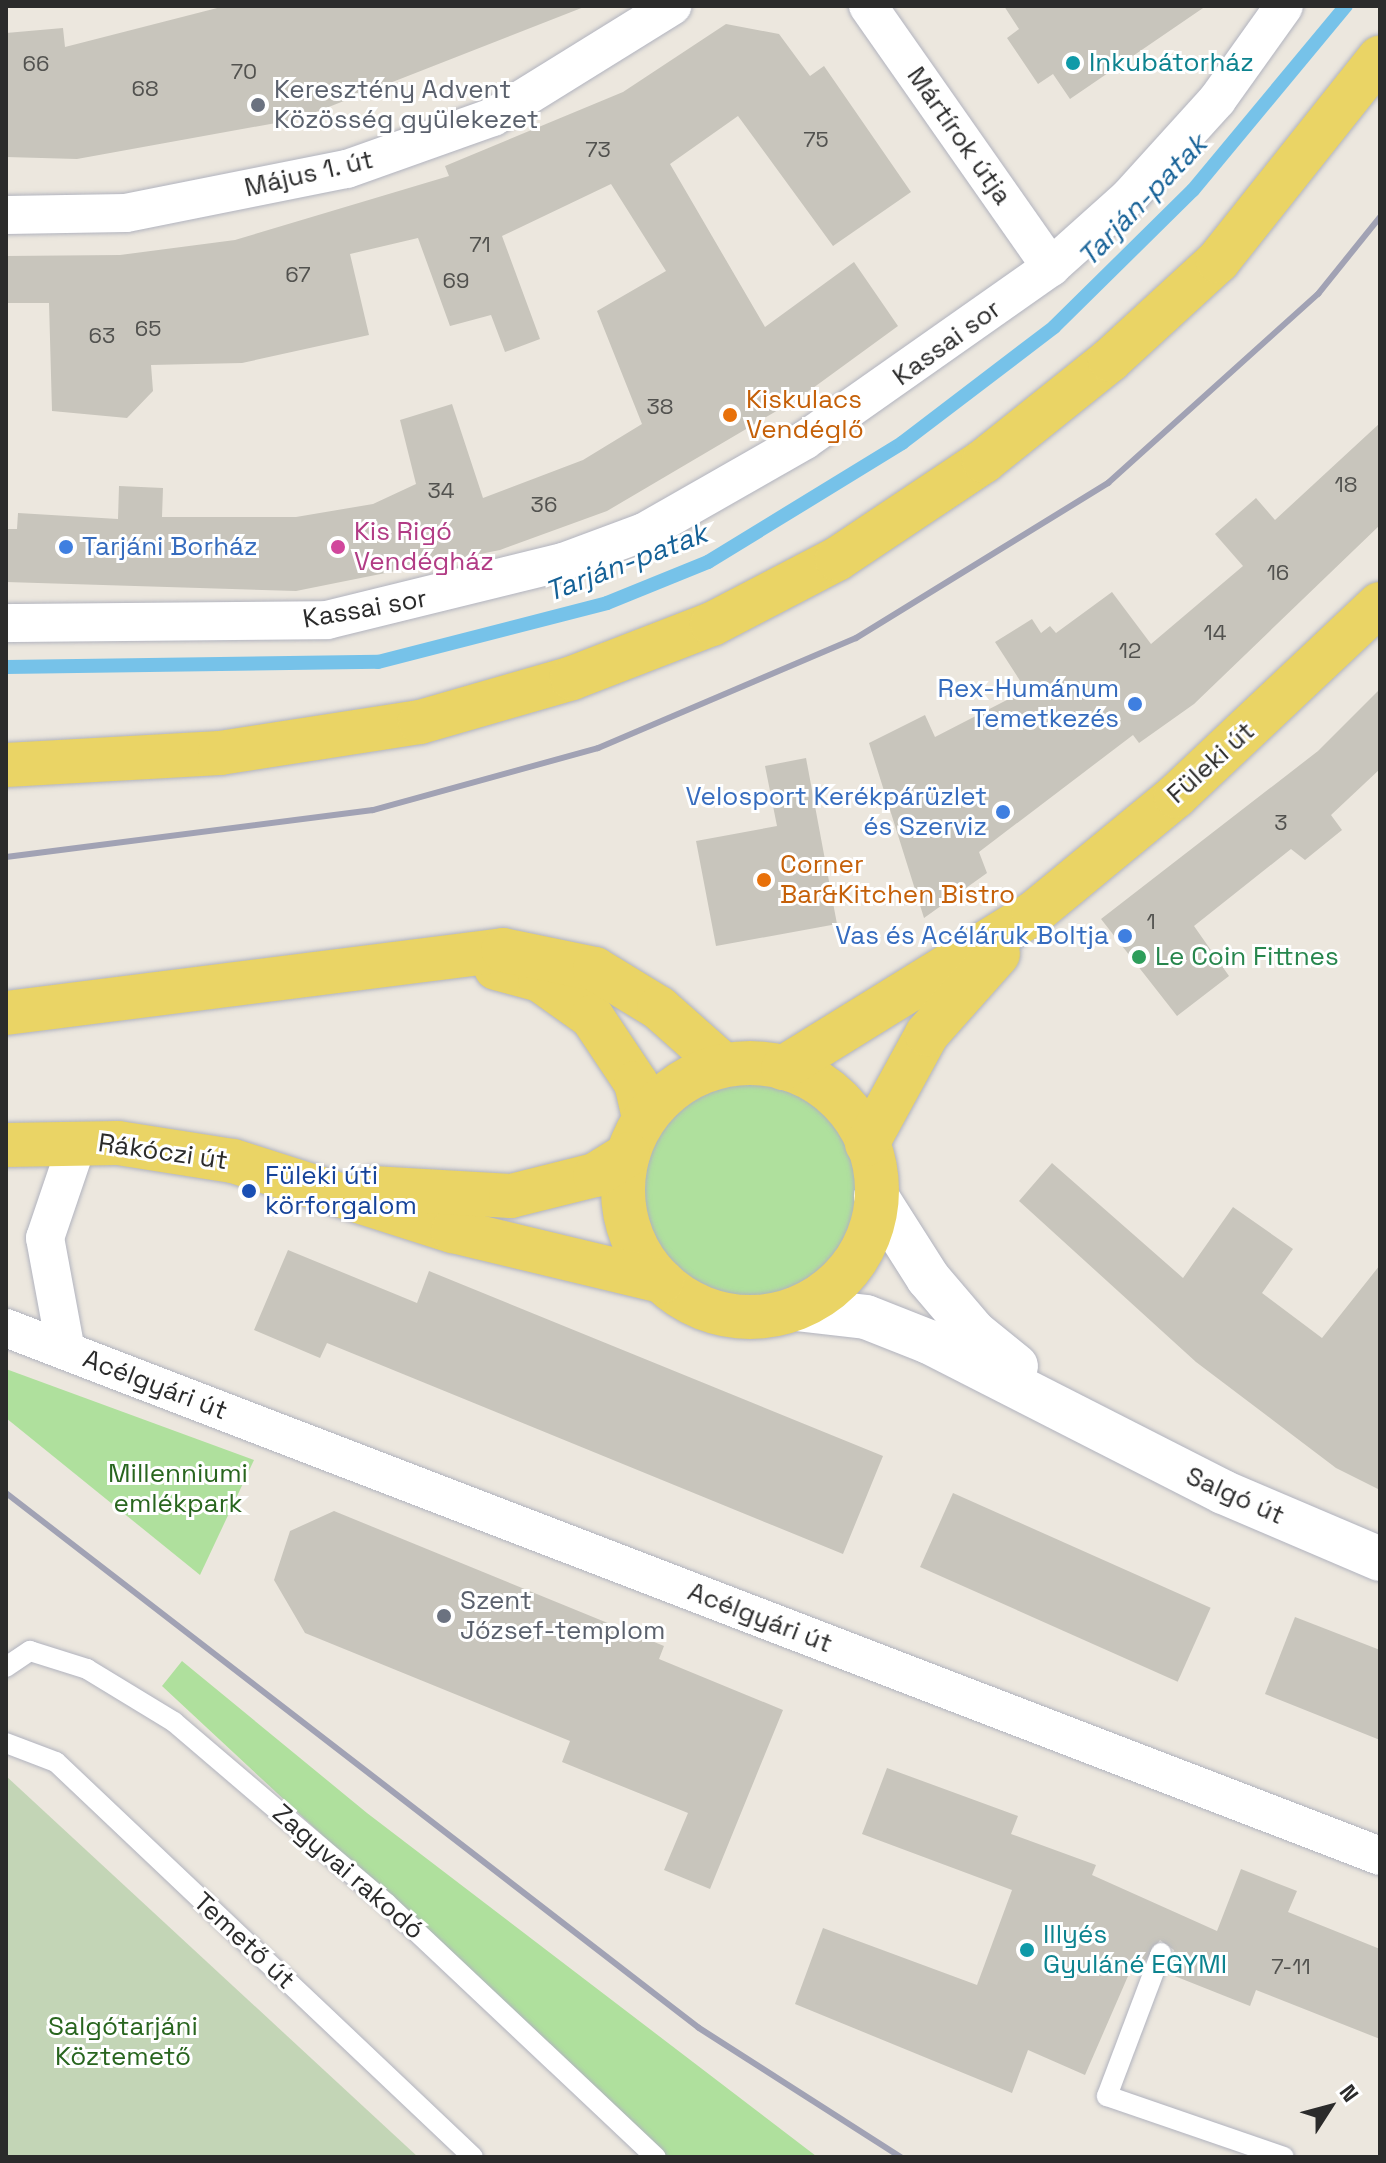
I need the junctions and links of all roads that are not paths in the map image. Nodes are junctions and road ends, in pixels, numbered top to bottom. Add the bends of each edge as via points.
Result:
1 (672, 6) edge
2 (868, 6) edge
3 (1284, 6) edge
4 (1380, 57) edge
5 (6, 215) edge
6 (1051, 267) junction
7 (1380, 604) edge
8 (6, 623) edge
9 (6, 765) edge
10 (1034, 913) junction
11 (410, 959) junction
12 (10, 1013) edge
13 (722, 1064) junction
14 (783, 1068) junction
15 (636, 1136) junction
16 (78, 1141) junction
17 (867, 1144) junction
18 (6, 1145) edge
19 (317, 1185) junction
20 (876, 1196) junction
21 (662, 1281) junction
22 (796, 1309) junction
23 (6, 1328) edge
24 (66, 1351) junction
25 (1092, 1428) junction
26 (1380, 1559) edge
27 (6, 1667) edge
28 (6, 1743) edge
29 (1380, 1856) edge
30 (1161, 1953) dead end
31 (473, 2157) edge
32 (656, 2157) edge
33 (1284, 2157) edge

1 - 5 street, Május 1. út via 493,117 347,169 126,213
2 - 6 street, Mártírok útja
3 - 6 street, Kassai sor via 1207,111 1130,196
4 - 9 main road via 1218,261 1110,360 984,461 849,551 712,624 572,678 420,722 220,753
6 - 8 street, Kassai sor via 906,374 726,492 563,562 327,620
7 - 10 main road, Füleki út via 1176,796
10 - 14 main road
10 - 17 main road via 927,1034
11 - 12 main road
11 - 13 main road via 503,950 569,959 631,989
11 - 15 main road via 515,971 563,993 614,1044
13 - 14 main road
13 - 15 main road via 683,1080
14 - 17 main road via 840,1099
15 - 19 main road via 595,1175 511,1196
15 - 21 main road via 621,1186 627,1227
16 - 18 main road, Rákóczi út
16 - 19 main road, Rákóczi út via 233,1161
16 - 24 street via 45,1238
17 - 20 main road
19 - 21 main road via 453,1231
20 - 22 main road via 860,1255 833,1288
20 - 25 main road via 974,1332
21 - 22 main road via 714,1313 756,1318
22 - 25 main road via 866,1317 929,1342
23 - 24 street, Acélgyári út
24 - 29 street, Acélgyári út
25 - 26 main road, Salgó út
27 - 32 lane, Zagyvai rakodó via 30,1651 87,1669 174,1722 386,1903
28 - 31 lane, Temető út via 56,1762
30 - 33 lane via 1107,2096

